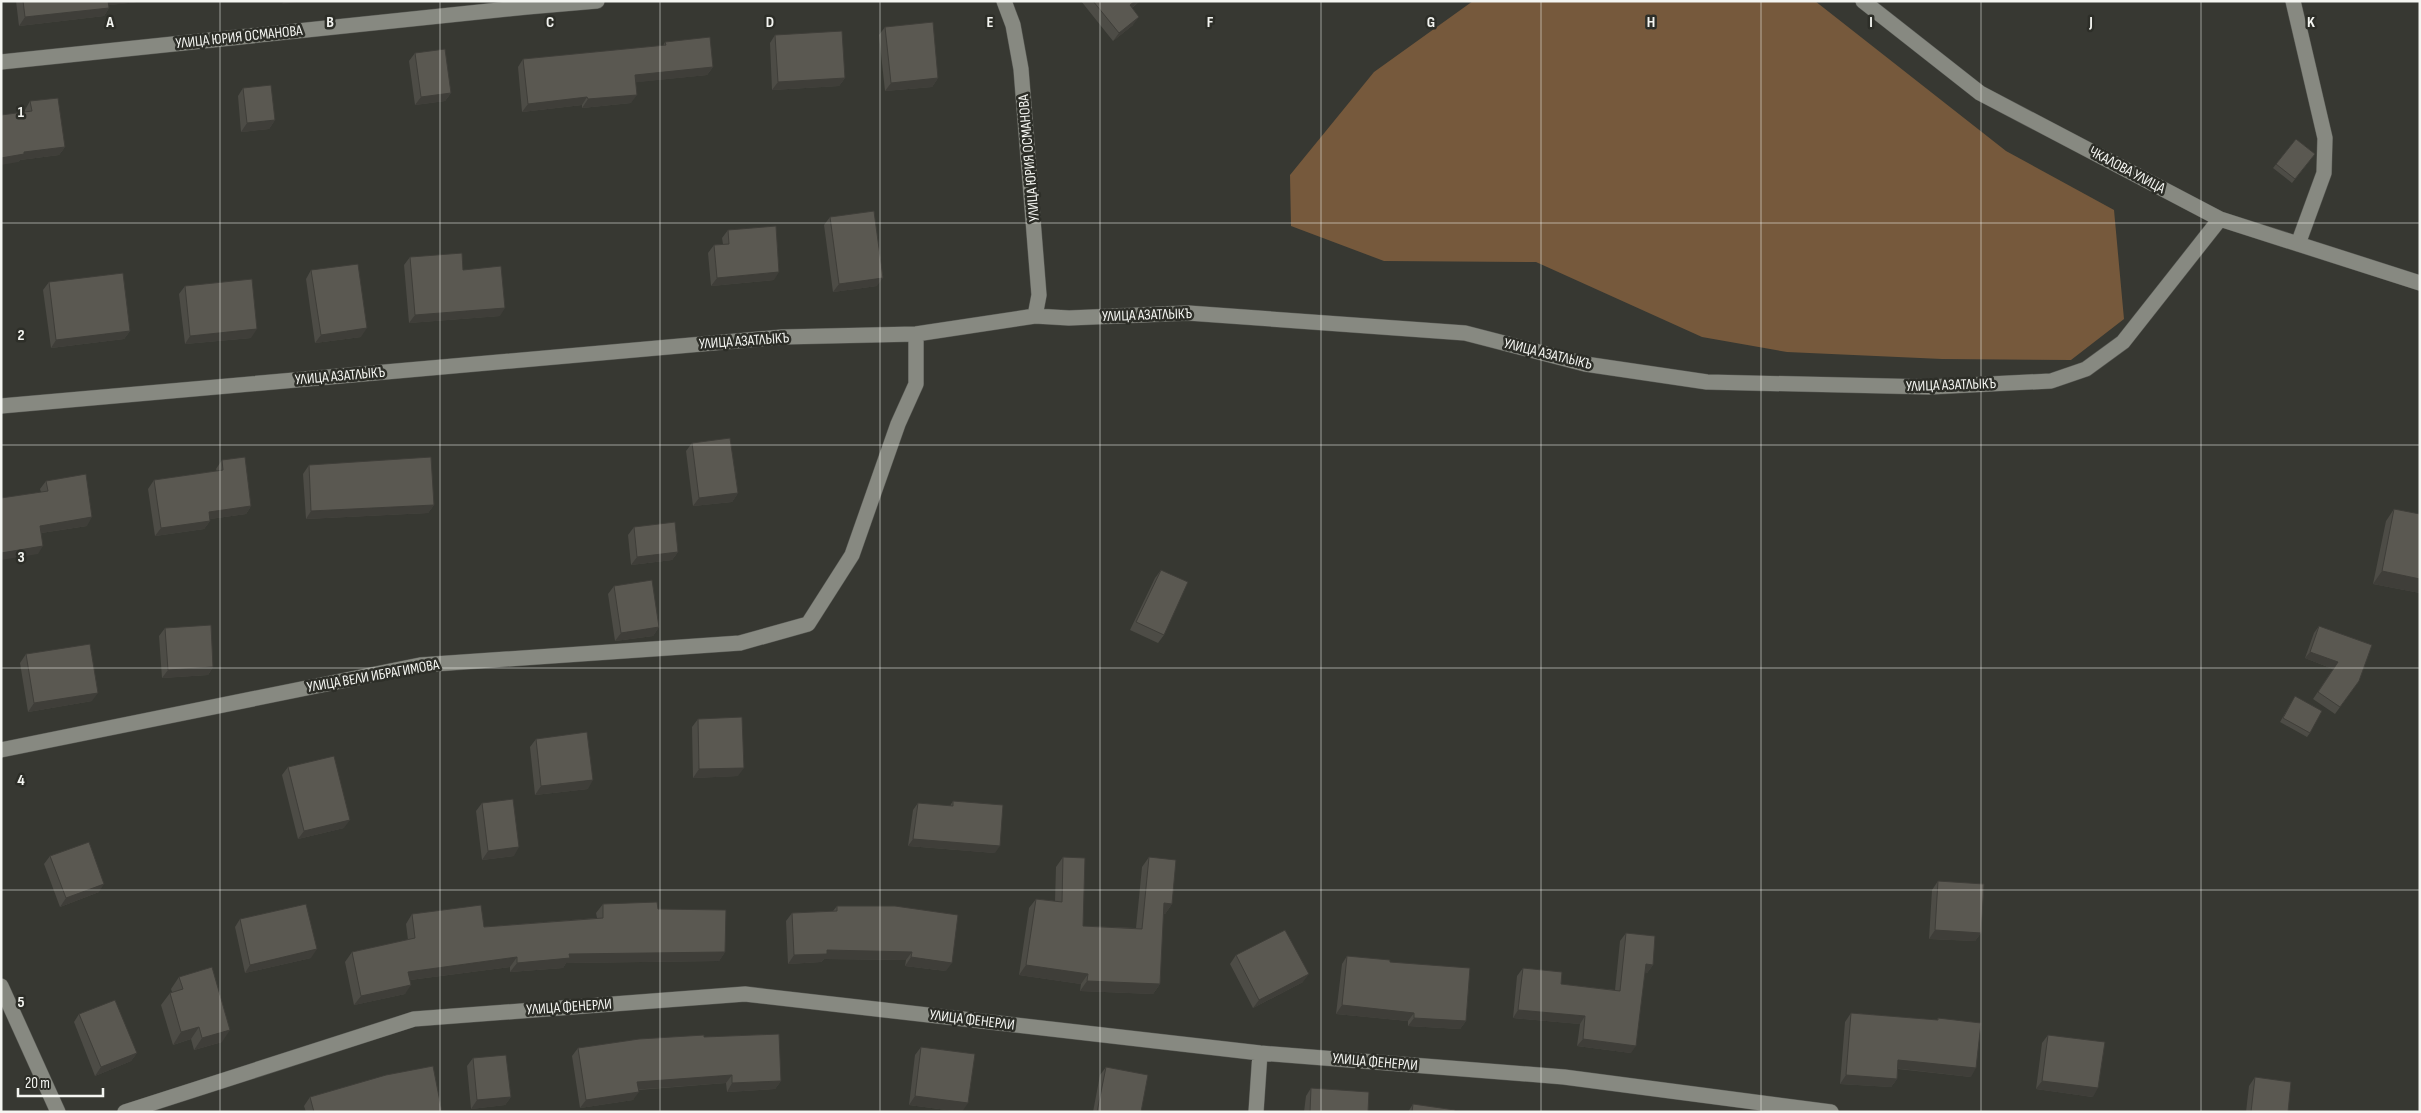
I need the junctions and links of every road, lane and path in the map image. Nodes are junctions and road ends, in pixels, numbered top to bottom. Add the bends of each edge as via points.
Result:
1 (597, 1) edge
2 (1004, 1) edge
3 (1863, 1) edge
4 (2293, 1) edge
5 (1, 62) edge
6 (2220, 219) junction
7 (2298, 244) junction
8 (2420, 283) edge
9 (1036, 316) junction
10 (916, 334) junction
11 (1, 406) edge
12 (1, 750) edge
13 (1, 986) edge
14 (1260, 1052) junction
15 (58, 1112) edge
16 (126, 1112) edge
17 (1256, 1112) edge
18 (1831, 1112) edge

1 - 5 street, УЛИЦА ЮРИЯ ОСМАНОВА
2 - 9 street, УЛИЦА ЮРИЯ ОСМАНОВА via 1013,25 1021,69 1039,295
3 - 6 street, ЧКАЛОВА УЛИЦА via 1980,93
4 - 7 street via 2325,138 2324,173
6 - 7 street, ЧКАЛОВА УЛИЦА
6 - 9 street, УЛИЦА АЗАТЛЫКЪ via 2123,342 2086,369 2052,381 1930,388 1707,382 1584,364 1465,333 1188,313 1069,318
7 - 8 street, ЧКАЛОВА УЛИЦА
9 - 10 street, УЛИЦА АЗАТЛЫКЪ
10 - 11 street, УЛИЦА АЗАТЛЫКЪ via 782,337
10 - 12 street, УЛИЦА ВЕЛИ ИБРАГИМОВА via 916,384 898,424 852,555 808,624 740,643 420,665
13 - 15 street
14 - 16 street, УЛИЦА ФЕНЕРЛИ via 745,994 414,1019
14 - 17 street
14 - 18 street, УЛИЦА ФЕНЕРЛИ via 1564,1077

